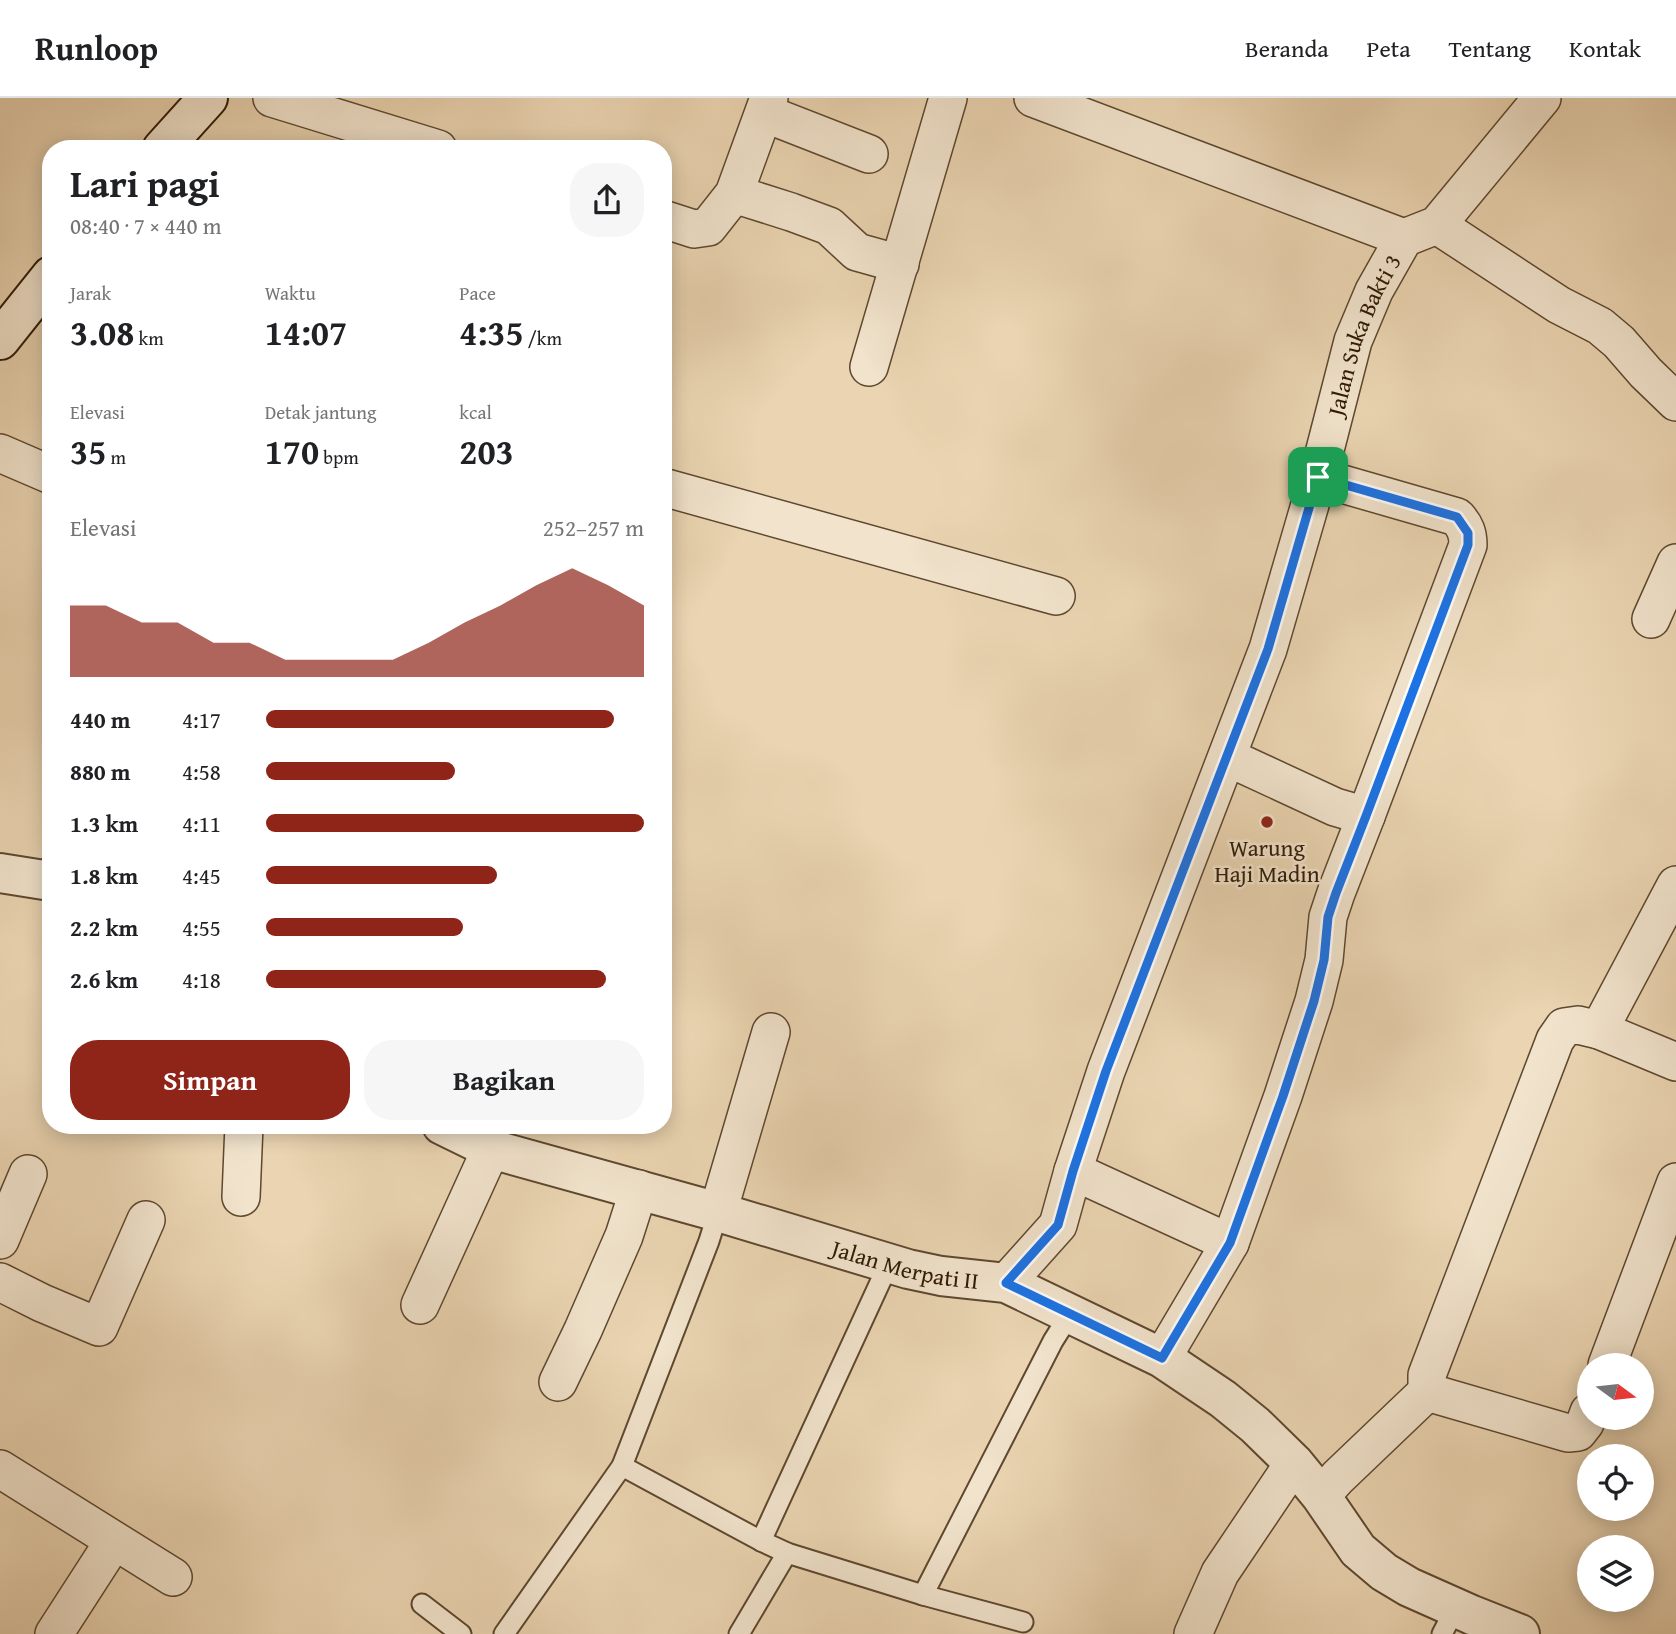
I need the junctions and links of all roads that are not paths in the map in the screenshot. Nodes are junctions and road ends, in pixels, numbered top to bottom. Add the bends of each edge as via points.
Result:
1 (208, 98) edge
2 (272, 98) edge
3 (948, 98) edge
4 (1033, 98) edge
5 (1542, 98) edge
6 (767, 106) edge
7 (170, 140) edge
8 (409, 140) edge
9 (869, 154) dead end
10 (734, 194) junction
11 (672, 222) edge
12 (1420, 232) junction
13 (900, 264) junction
14 (42, 287) edge
15 (0, 340) edge
16 (869, 367) dead end
17 (1676, 402) edge
18 (0, 453) edge
19 (42, 471) edge
20 (1318, 477) junction
21 (672, 489) edge
22 (1676, 563) edge
23 (1056, 596) dead end
24 (1651, 619) dead end
25 (1227, 757) junction
26 (1366, 816) junction
27 (0, 873) edge
28 (42, 880) edge
29 (1676, 885) edge
30 (1599, 1030) junction
31 (771, 1032) dead end
32 (1676, 1062) edge
33 (244, 1134) edge
34 (460, 1134) edge
35 (491, 1149) junction
36 (1073, 1171) junction
37 (29, 1174) dead end
38 (1676, 1182) edge
39 (639, 1189) junction
40 (241, 1198) dead end
41 (718, 1212) junction
42 (146, 1220) dead end
43 (0, 1240) edge
44 (1230, 1243) junction
45 (888, 1263) junction
46 (0, 1282) edge
47 (1006, 1283) junction
48 (420, 1305) dead end
49 (1070, 1314) junction
50 (1612, 1353) edge
51 (1162, 1358) junction
52 (558, 1382) dead end
53 (1427, 1392) junction
54 (1580, 1430) edge
55 (1294, 1463) junction
56 (622, 1466) junction
57 (0, 1469) edge
58 (1321, 1496) junction
59 (114, 1541) junction
60 (761, 1541) junction
61 (787, 1553) junction
62 (173, 1577) dead end
63 (923, 1595) junction
64 (422, 1604) dead end
65 (1023, 1622) dead end
66 (1458, 1623) edge
67 (54, 1634) edge
68 (461, 1634) edge
69 (504, 1634) edge
70 (739, 1634) edge
71 (1193, 1634) edge
72 (1520, 1634) edge

1 - 7 street
2 - 8 street
3 - 13 street
4 - 12 street
5 - 12 street, Jalan Suka Bakti 3
6 - 9 street
6 - 10 street
10 - 11 street via 708,228
10 - 13 street via 829,226 857,252
12 - 17 street via 1600,326
12 - 20 street, Jalan Suka Bakti 3 via 1374,291 1353,341
13 - 16 street
14 - 15 street
18 - 19 street
20 - 25 street, Jalan Suka Bakti 3 via 1268,649
20 - 26 street via 1457,517 1468,533 1468,545
21 - 23 street
22 - 24 street
25 - 26 street via 1335,807
25 - 36 street, Jalan Suka Bakti 3 via 1106,1071
26 - 44 street via 1328,917 1314,1001
27 - 28 street
29 - 30 street
30 - 32 street
30 - 53 street via 1564,1027 1555,1040 1427,1375
31 - 41 street
33 - 40 street
34 - 35 street, Jalan Merpati II
35 - 39 street, Jalan Merpati II
35 - 48 street
36 - 44 street
36 - 47 street, Jalan Suka Bakti 3 via 1058,1225
37 - 43 street
38 - 50 street
39 - 41 street, Jalan Merpati II
39 - 52 street via 624,1236
41 - 45 street, Jalan Merpati II
41 - 56 lane
42 - 46 street via 93,1339 43,1303
44 - 51 street
45 - 47 street, Jalan Merpati II via 941,1276
45 - 60 lane
47 - 49 street, Jalan Merpati II
49 - 51 street, Jalan Merpati II
49 - 63 lane
51 - 55 street, Jalan Merpati II via 1234,1408
53 - 54 street via 1568,1433
53 - 58 street
55 - 58 street, Jalan Merpati II
55 - 71 street via 1220,1573
56 - 60 lane
56 - 69 lane
57 - 59 street
58 - 66 street, Jalan Merpati II via 1358,1550
59 - 62 street
59 - 67 street
60 - 61 lane
61 - 63 lane
61 - 70 lane
63 - 65 lane
64 - 68 lane
66 - 72 street, Jalan Merpati II

